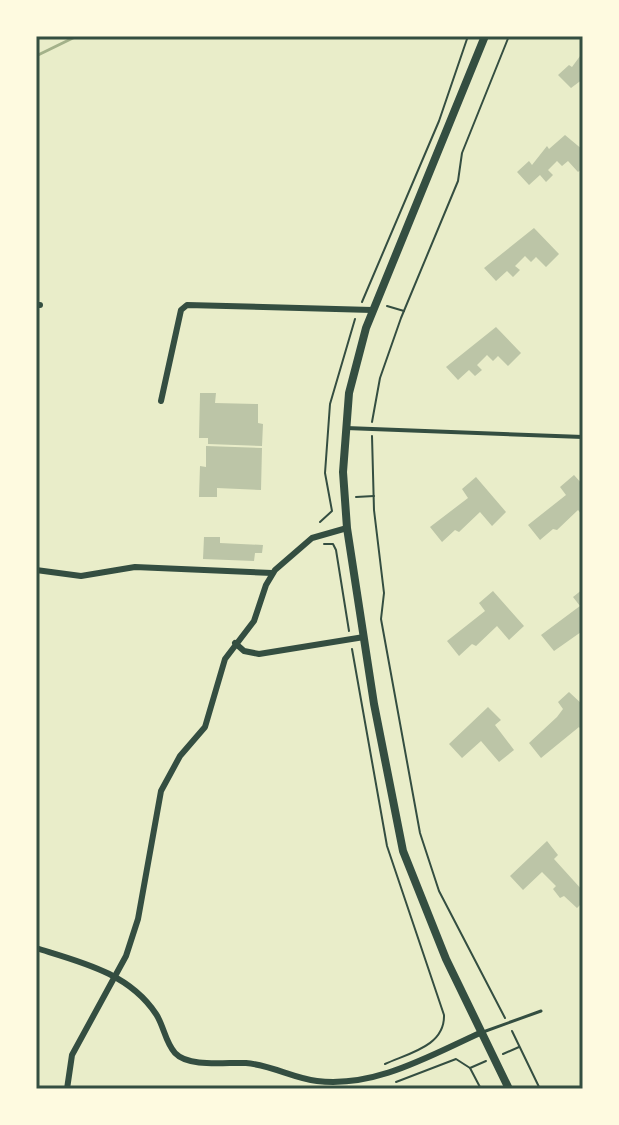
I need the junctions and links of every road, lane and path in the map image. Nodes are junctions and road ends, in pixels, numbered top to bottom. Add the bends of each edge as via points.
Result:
1 (468, 36) edge
2 (485, 36) edge
3 (509, 36) edge
4 (363, 299) dead end
5 (372, 310) junction
6 (356, 316) dead end
7 (161, 401) dead end
8 (346, 428) junction
9 (372, 429) junction
10 (583, 437) edge
11 (320, 522) dead end
12 (347, 528) junction
13 (36, 570) edge
14 (272, 573) junction
15 (364, 637) junction
16 (235, 643) junction
17 (36, 948) edge
18 (116, 975) junction
19 (541, 1011) dead end
20 (508, 1023) junction
21 (444, 1024) dead end
22 (480, 1033) junction
23 (385, 1064) dead end
24 (396, 1082) dead end
25 (67, 1089) edge
26 (481, 1089) edge
27 (509, 1089) edge
28 (540, 1089) edge

1 - 4 path via 439,121
2 - 5 main road
3 - 9 path via 380,378
5 - 7 street via 187,305 181,310
5 - 8 main road via 354,368
6 - 11 path via 330,404 325,473 332,511
8 - 9 street
8 - 12 main road
9 - 10 street
9 - 20 path via 384,593 381,619 420,833 439,891
12 - 14 street via 312,538
12 - 15 main road
13 - 14 street via 81,576 135,567
14 - 16 street via 254,621
15 - 16 street via 259,654
15 - 22 main road via 403,851
16 - 18 street via 220,672 205,727 161,791 138,919
17 - 18 street
18 - 22 street via 158,1016 176,1054 188,1061 261,1064 315,1081 351,1082 389,1073
18 - 25 street via 72,1055
19 - 20 lane
20 - 22 lane
20 - 28 path
21 - 23 path via 433,1042
22 - 27 main road
24 - 26 path via 456,1059 470,1068

